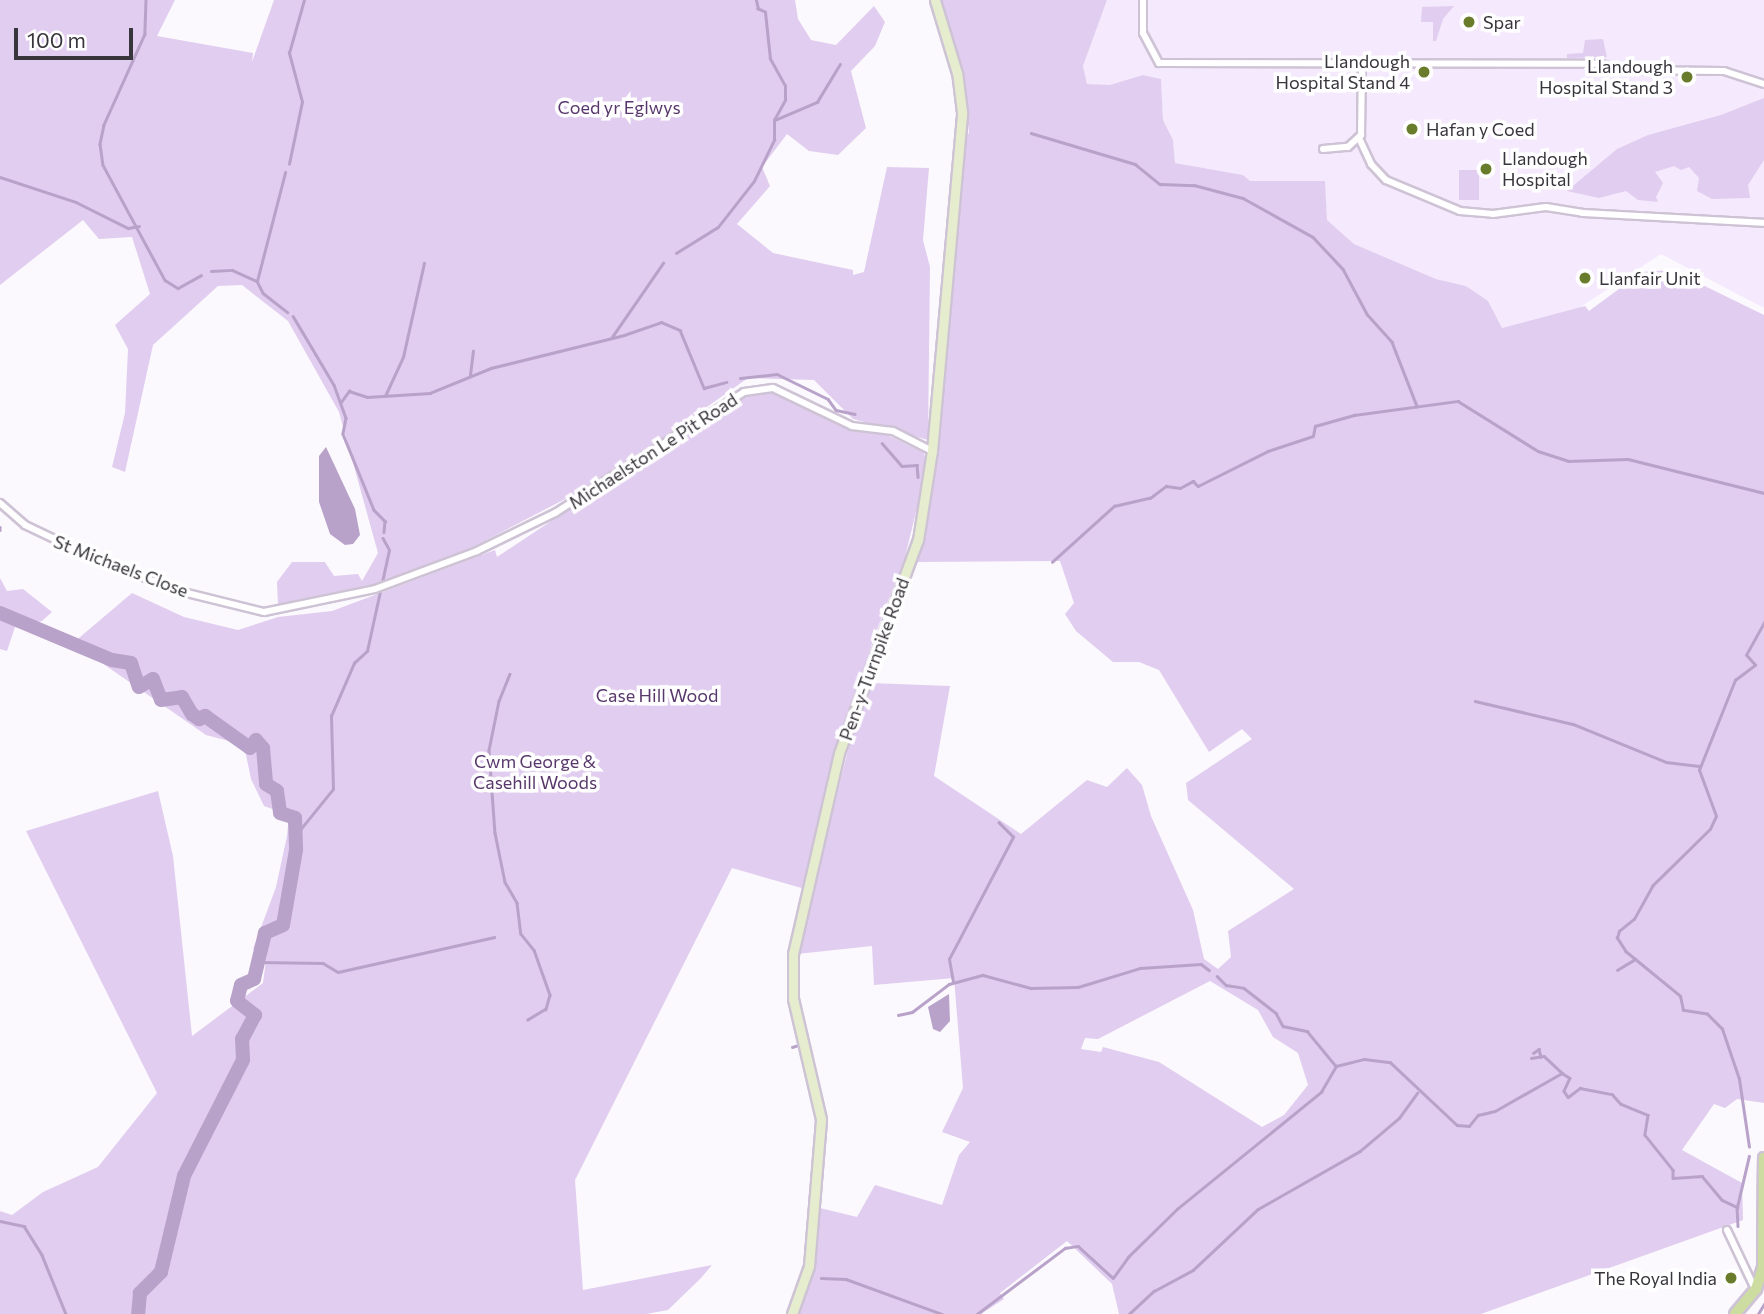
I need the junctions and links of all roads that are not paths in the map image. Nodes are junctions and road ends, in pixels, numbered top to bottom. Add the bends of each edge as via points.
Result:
1 (935, 0) edge
2 (1143, 0) edge
3 (1362, 65) junction
4 (1764, 83) edge
5 (1359, 138) junction
6 (1324, 149) dead end
7 (1764, 223) edge
8 (932, 452) junction
9 (0, 503) edge
10 (375, 589) joint
11 (1764, 1158) edge
12 (1727, 1230) dead end
13 (1755, 1289) junction
14 (792, 1314) edge
15 (1735, 1314) edge

1 - 8 street, Pen-y-Turnpike Road via 955,63 962,112
2 - 3 street via 1143,33 1158,63
3 - 4 street via 1601,64 1628,70 1724,71
3 - 5 street
5 - 6 street via 1348,146
5 - 7 street via 1386,180 1460,211 1493,214 1546,207 1582,214
8 - 10 street, Michaelston Le Pit Road via 892,431 852,426 773,388 744,392 555,513 477,551
8 - 14 street, Pen-y-Turnpike Road via 918,540 839,753 793,954 790,983 821,1105 821,1138 809,1266
9 - 10 street, St Michaels Close via 25,524 62,544 175,590 264,612
11 - 13 main road via 1763,1267
12 - 13 street
13 - 15 main road

